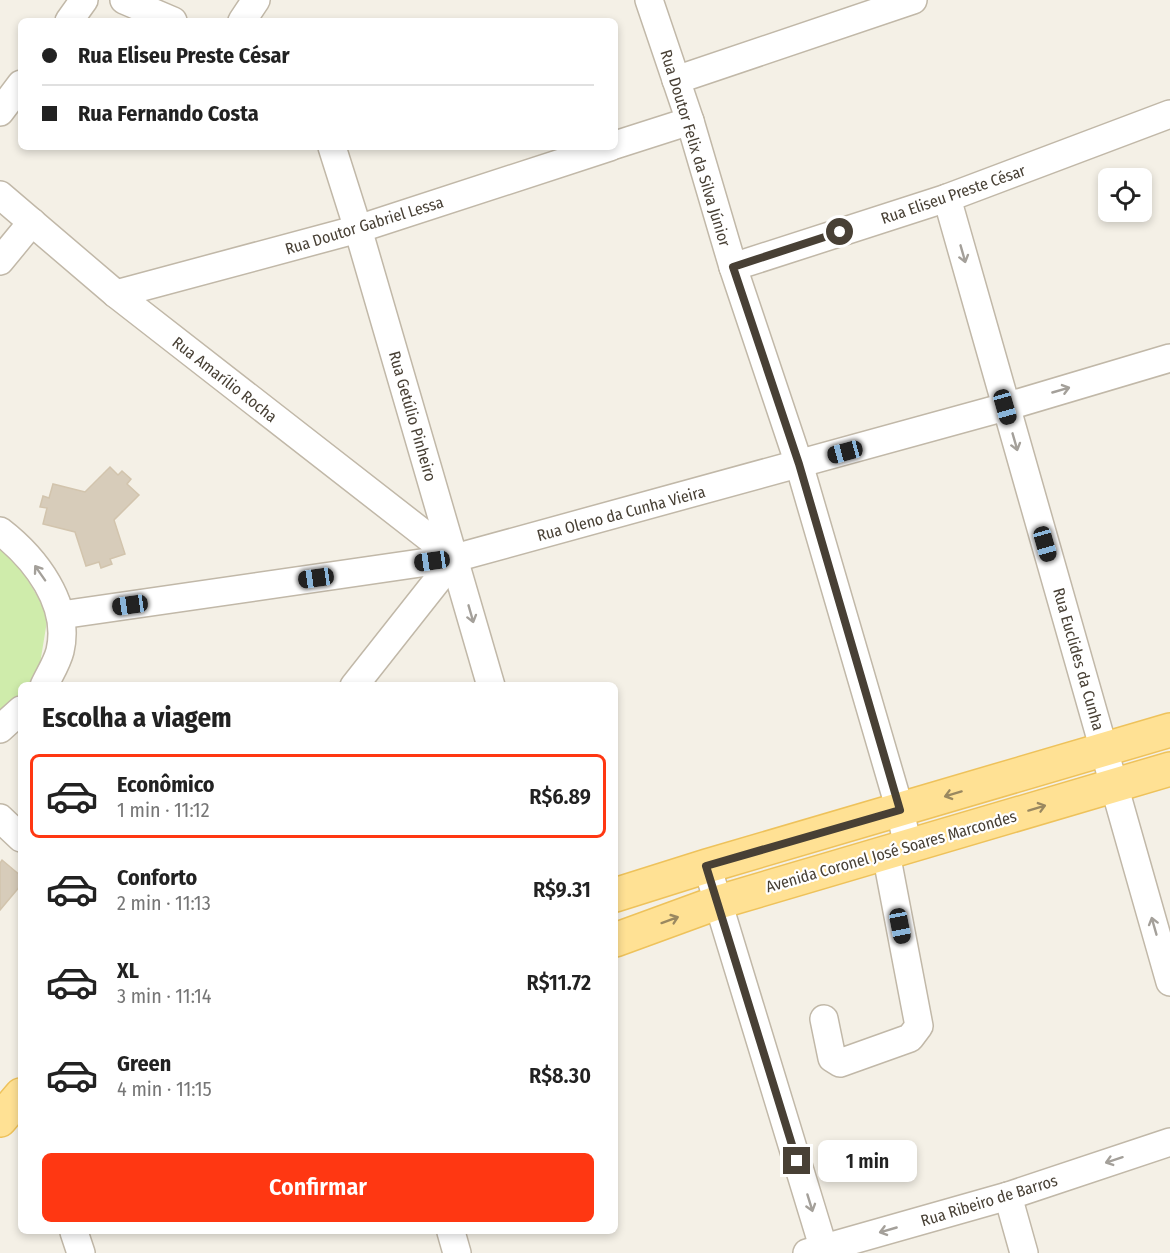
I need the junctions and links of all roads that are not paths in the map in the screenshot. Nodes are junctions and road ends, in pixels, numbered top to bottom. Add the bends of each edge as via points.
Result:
1 (84, 0) edge
2 (124, 0) edge
3 (256, 0) edge
4 (649, 0) edge
5 (914, 0) edge
6 (71, 18) edge
7 (166, 18) edge
8 (244, 18) edge
9 (676, 80) junction
10 (18, 88) edge
11 (0, 112) edge
12 (1170, 114) edge
13 (690, 121) junction
14 (618, 144) edge
15 (333, 150) edge
16 (601, 150) edge
17 (0, 195) edge
18 (947, 198) junction
19 (32, 222) junction
20 (358, 229) junction
21 (0, 261) edge
22 (733, 267) junction
23 (116, 294) junction
24 (1170, 358) edge
25 (1005, 407) junction
26 (799, 464) junction
27 (0, 531) edge
28 (455, 558) junction
29 (61, 615) junction
30 (46, 682) edge
31 (357, 682) edge
32 (490, 682) edge
33 (18, 713) edge
34 (0, 729) edge
35 (1170, 730) edge
36 (1105, 748) junction
37 (1170, 769) edge
38 (1114, 786) junction
39 (900, 810) junction
40 (0, 819) edge
41 (18, 835) edge
42 (897, 850) junction
43 (706, 866) junction
44 (618, 894) edge
45 (718, 902) junction
46 (618, 939) edge
47 (1170, 982) edge
48 (824, 1020) dead end
49 (18, 1099) edge
50 (0, 1120) edge
51 (1170, 1142) edge
52 (1008, 1196) junction
53 (75, 1234) edge
54 (452, 1234) edge
55 (818, 1251) edge
56 (81, 1253) edge
57 (457, 1253) edge
58 (1024, 1253) edge

1 - 6 street
2 - 7 street
3 - 8 street
4 - 9 street, Rua Doutor Felix da Silva Júnior
5 - 9 street
9 - 13 street, Rua Doutor Felix da Silva Júnior
10 - 11 street
12 - 18 street, Rua Eliseu Preste César
13 - 14 street
13 - 22 street, Rua Doutor Felix da Silva Júnior
15 - 20 street, Rua Getúlio Pinheiro
16 - 20 street, Rua Doutor Gabriel Lessa
17 - 19 street, Rua Amarílio Rocha
18 - 22 street, Rua Eliseu Preste César
18 -> 25 street, Rua Euclides da Cunha
19 - 21 street
19 - 23 street, Rua Amarílio Rocha
20 - 23 street, Rua Doutor Gabriel Lessa
20 - 28 street, Rua Getúlio Pinheiro
22 - 26 street, Rua Doutor Felix da Silva Júnior
23 - 28 street, Rua Amarílio Rocha
25 -> 24 street, Rua Oleno da Cunha Vieira
25 - 26 street, Rua Oleno da Cunha Vieira
25 -> 36 street, Rua Euclides da Cunha
26 - 28 street, Rua Oleno da Cunha Vieira
26 - 39 street, Rua Doutor Felix da Silva Júnior
29 -> 27 street via 42,572
28 - 29 street, Rua Oleno da Cunha Vieira
28 - 31 street
28 -> 32 street, Rua Getúlio Pinheiro
29 - 30 street via 60,651
33 - 34 street
35 - 36 main road
36 - 38 street, Rua Euclides da Cunha
36 -> 39 main road
37 - 38 main road, Avenida Coronel José Soares Marcondes
42 -> 38 main road, Avenida Coronel José Soares Marcondes
47 -> 38 street, Rua Euclides da Cunha
39 - 42 street, Rua Doutor Felix da Silva Júnior
39 - 43 main road
40 - 41 street
42 - 45 main road, Avenida Coronel José Soares Marcondes
42 - 48 street, Rua Doutor Felix da Silva Júnior via 919,1026 910,1038 840,1063 832,1058
43 - 44 main road
43 - 45 street
46 -> 45 main road, Avenida Coronel José Soares Marcondes
45 -> 55 street
49 - 50 main road
51 -> 52 street, Rua Ribeiro de Barros
52 -> 55 street, Rua Ribeiro de Barros
52 - 58 street
53 - 56 street
54 - 57 street

